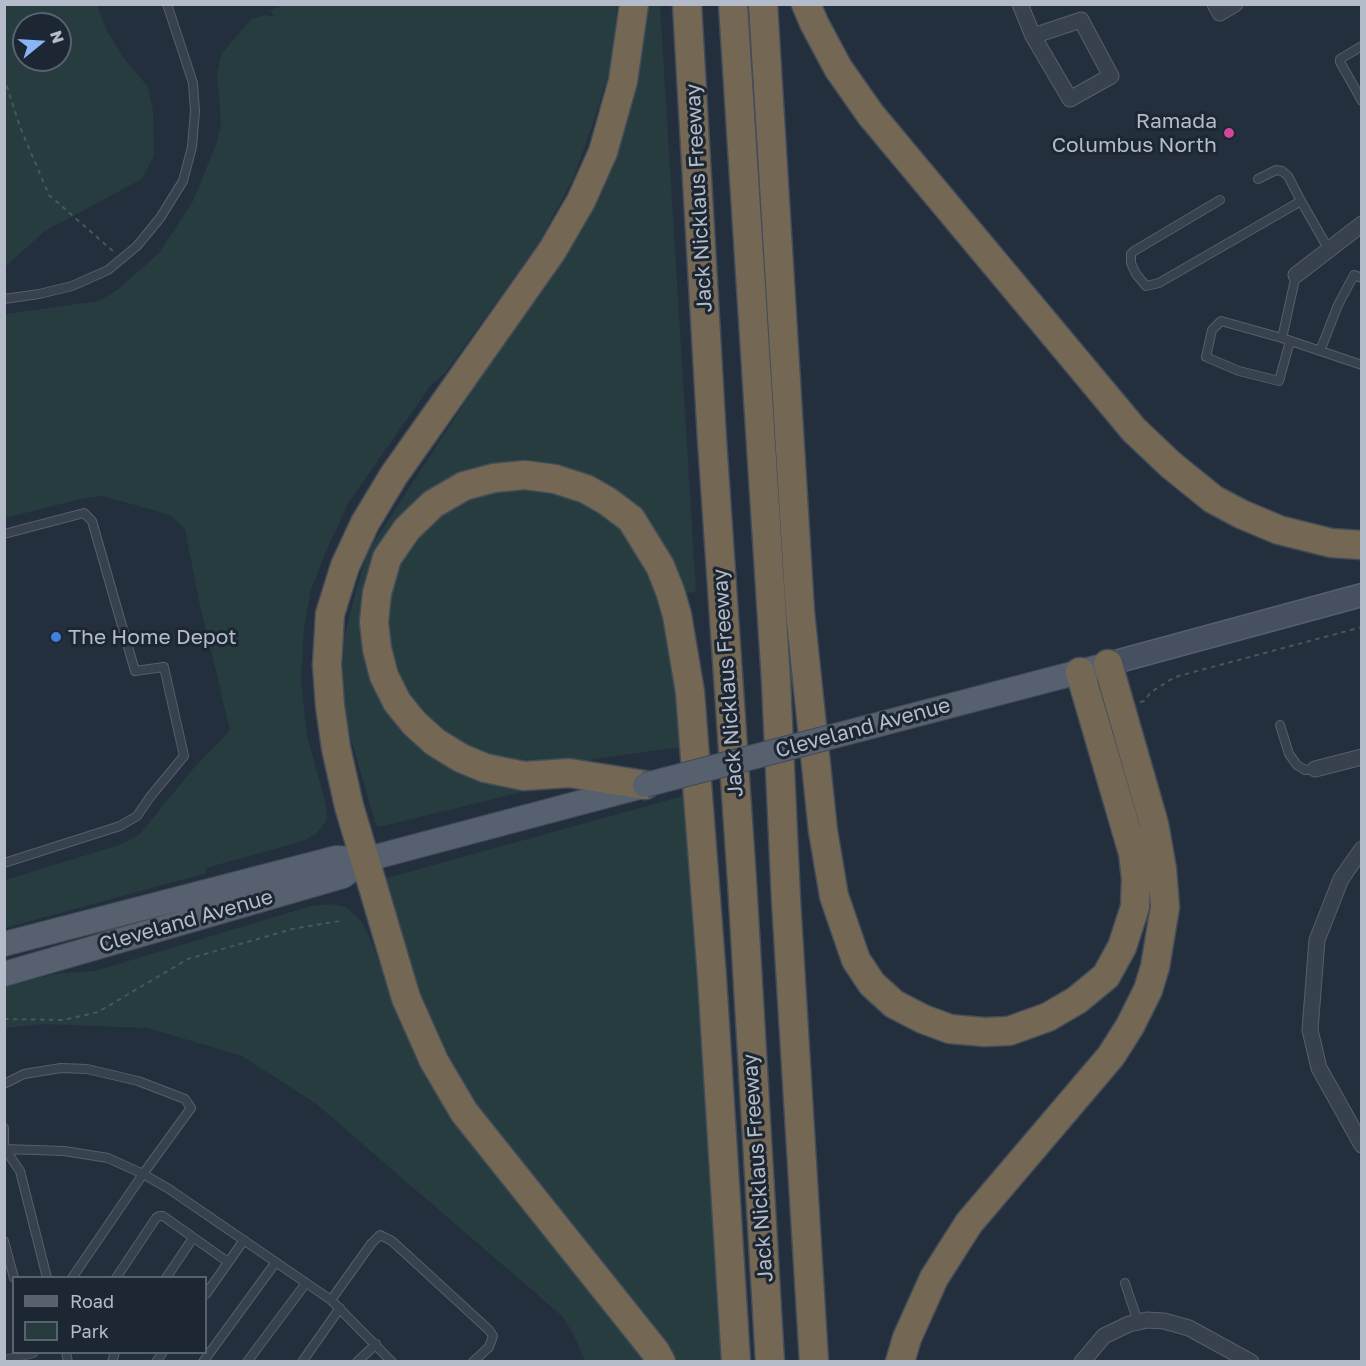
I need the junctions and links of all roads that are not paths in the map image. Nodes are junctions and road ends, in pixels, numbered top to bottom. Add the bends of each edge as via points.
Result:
1 (167, 4) edge
2 (634, 4) edge
3 (687, 4) edge
4 (733, 4) edge
5 (763, 4) edge
6 (806, 4) edge
7 (1020, 4) edge
8 (1215, 4) edge
9 (1235, 4) edge
10 (1033, 36) junction
11 (1362, 46) edge
12 (1362, 101) edge
13 (1258, 178) dead end
14 (1220, 200) dead end
15 (1301, 201) junction
16 (1362, 224) edge
17 (1329, 250) junction
18 (1296, 275) joint
19 (1362, 278) edge
20 (4, 299) edge
21 (1282, 338) junction
22 (1290, 341) junction
23 (1320, 351) junction
24 (1362, 365) edge
25 (4, 534) edge
26 (1362, 544) edge
27 (1362, 595) edge
28 (1108, 664) junction
29 (1080, 672) junction
30 (1280, 725) dead end
31 (1362, 757) edge
32 (1315, 770) joint
33 (645, 785) junction
34 (1362, 849) edge
35 (364, 860) junction
36 (4, 863) edge
37 (4, 944) edge
38 (4, 974) edge
39 (4, 1084) edge
40 (4, 1128) edge
41 (1362, 1145) edge
42 (4, 1149) edge
43 (143, 1174) junction
44 (193, 1238) junction
45 (244, 1240) junction
46 (4, 1241) edge
47 (228, 1262) junction
48 (276, 1262) junction
49 (13, 1276) edge
50 (46, 1276) edge
51 (73, 1276) edge
52 (117, 1276) edge
53 (167, 1276) edge
54 (306, 1282) junction
55 (1125, 1283) dead end
56 (207, 1293) edge
57 (331, 1300) junction
58 (340, 1308) junction
59 (1138, 1322) junction
60 (376, 1344) junction
61 (34, 1356) edge
62 (4, 1360) edge
63 (203, 1362) edge
64 (247, 1362) edge
65 (302, 1362) edge
66 (357, 1362) edge
67 (392, 1362) edge
68 (473, 1362) edge
69 (661, 1362) edge
70 (736, 1362) edge
71 (770, 1362) edge
72 (814, 1362) edge
73 (900, 1362) edge
74 (1082, 1362) edge
75 (1251, 1362) edge

1 - 20 lane via 193,83 192,147 183,181 137,246 108,270 39,294
2 - 35 highway via 623,81 603,152 581,201 552,251 394,475 345,566 330,614 327,665 338,760
3 - 71 highway, Jack Nicklaus Freeway
4 - 72 highway, Jack Nicklaus Freeway
5 - 29 highway via 800,612 823,831 834,896 856,960 872,984 894,1004 923,1019 950,1029 984,1032 1009,1031 1029,1024 1077,1000 1106,976 1122,947 1135,907 1133,854
6 - 26 highway via 838,68 872,115 1134,430 1213,499 1241,514 1279,530 1331,543
7 - 10 street
8 - 9 street via 1220,13
10 - 10 street via 1070,99 1111,76 1081,20
11 - 12 lane via 1340,59
13 - 15 lane via 1282,171
14 - 15 lane via 1131,254 1136,274 1146,286 1159,283
15 - 17 lane
16 - 17 street
17 - 18 street
18 - 21 lane
19 - 23 lane via 1354,275
21 - 22 lane
21 - 22 lane via 1221,321 1212,330 1206,357 1279,381
22 - 23 lane
23 - 24 lane
25 - 36 lane via 84,513 92,521 135,671 164,667 184,756 137,816 120,826
27 - 28 main road, Cleveland Avenue
28 - 29 main road, Cleveland Avenue
28 - 73 highway via 1154,825 1162,869 1165,907 1148,990 1111,1056 969,1223 934,1278
29 - 33 main road, Cleveland Avenue, bridge
30 - 32 lane via 1289,754 1297,765
31 - 32 street
33 - 35 main road, Cleveland Avenue
33 - 70 highway via 568,773 524,776 485,768 435,742 397,702 377,649 377,592 387,558 407,529 433,504 464,486 494,478 525,475 586,489 631,519 660,566 670,591 690,692
34 - 41 street via 1341,879 1317,940 1310,1030 1319,1068
35 - 37 main road, Cleveland Avenue via 336,858
35 - 38 main road, Cleveland Avenue via 343,876
35 - 69 highway via 406,998 452,1092
39 - 43 lane via 24,1074 61,1068 87,1070 138,1081 185,1099 191,1108
40 - 42 lane
42 - 43 lane via 64,1151 108,1158
42 - 50 lane via 20,1171
43 - 45 lane
43 - 51 lane
44 - 47 lane
44 - 52 lane via 163,1216 156,1218
44 - 53 lane
45 - 47 lane
45 - 48 lane
46 - 49 lane
47 - 56 lane
48 - 54 lane
48 - 63 lane
54 - 57 lane
54 - 64 lane
55 - 59 lane
57 - 58 lane
57 - 68 lane via 380,1234 489,1330 493,1336 489,1347
58 - 60 lane
58 - 65 lane
59 - 74 street via 1104,1336
59 - 75 street via 1164,1321 1189,1328
60 - 66 lane
60 - 67 lane
61 - 62 lane

